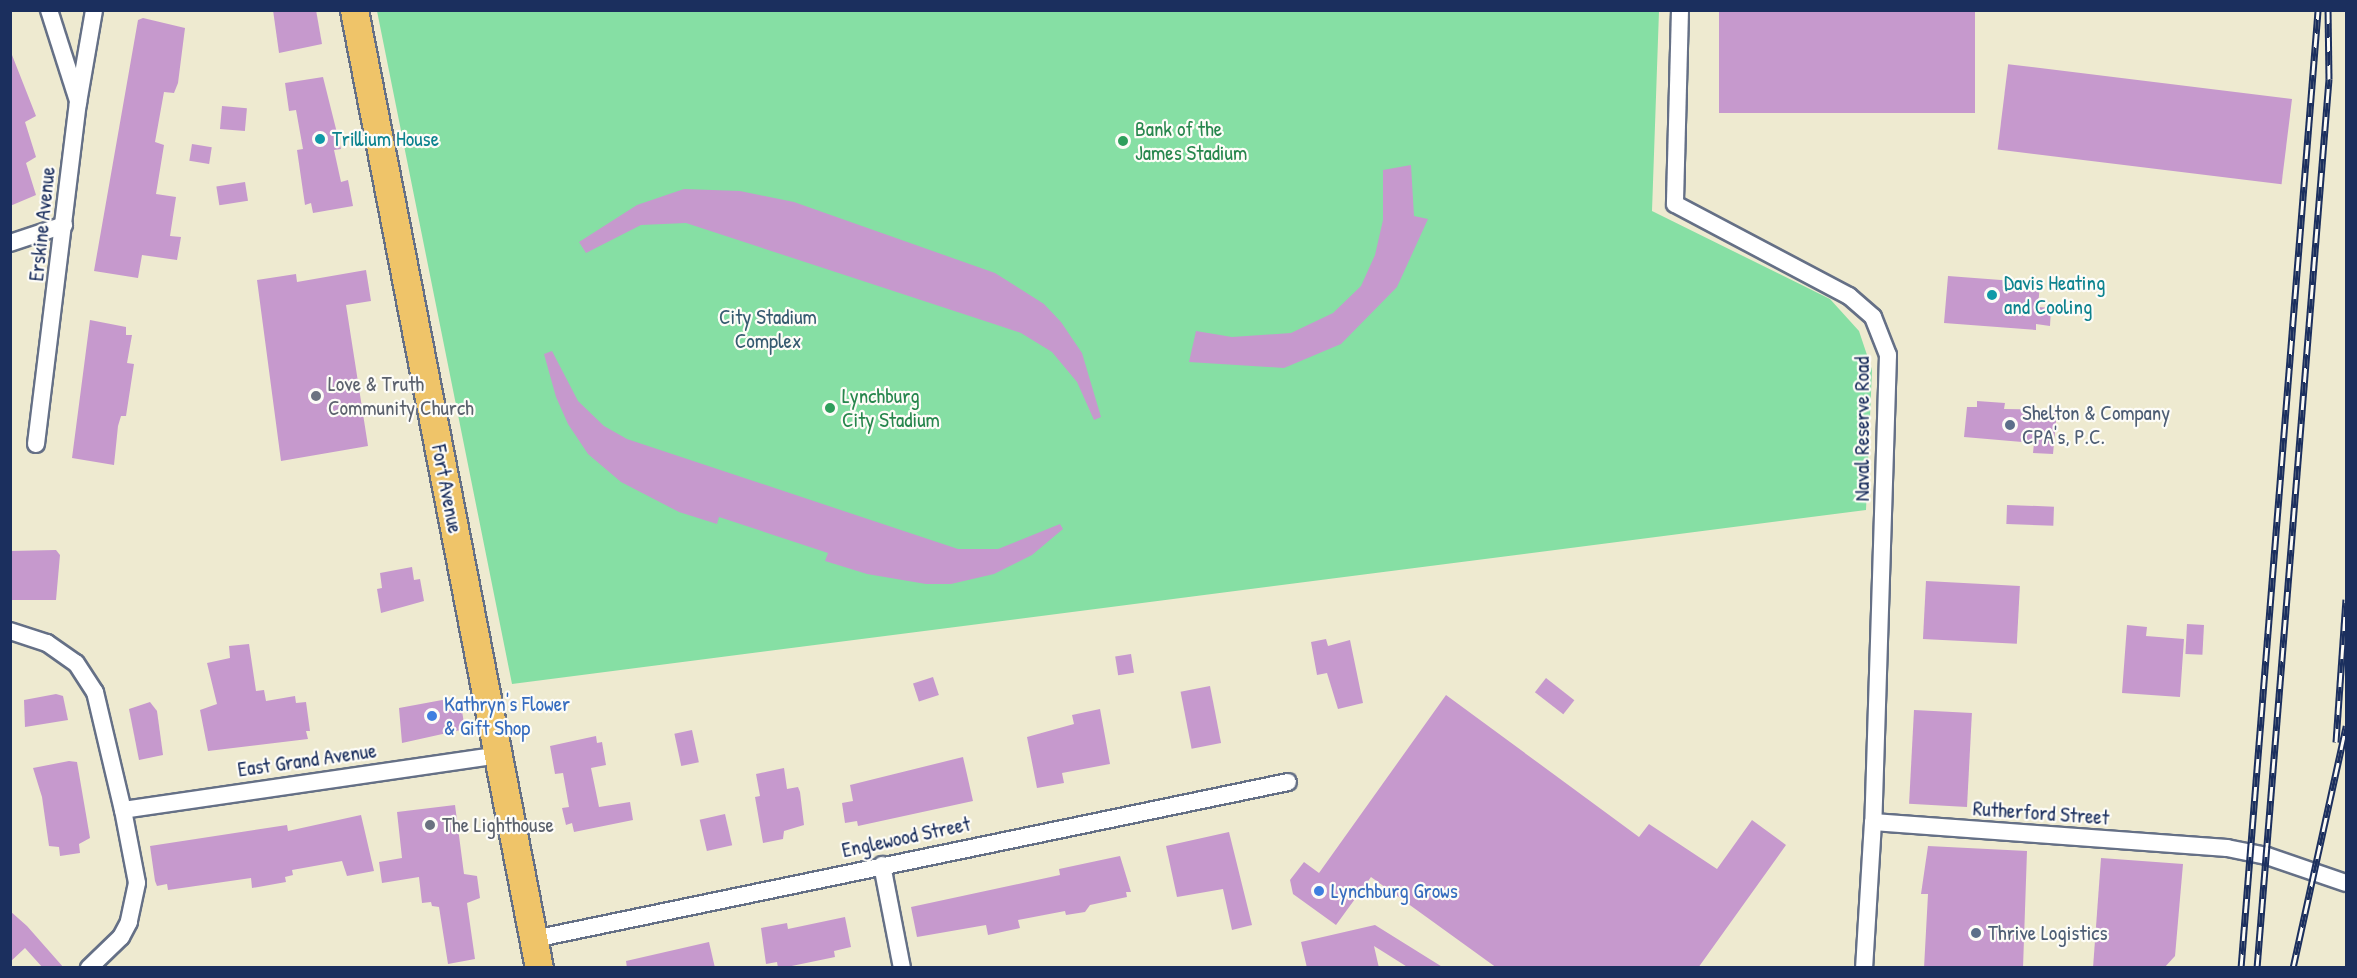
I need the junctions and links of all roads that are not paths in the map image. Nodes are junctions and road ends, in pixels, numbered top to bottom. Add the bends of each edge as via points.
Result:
1 (49, 10) edge
2 (94, 10) edge
3 (354, 10) edge
4 (1680, 10) edge
5 (78, 103) junction
6 (64, 225) junction
7 (10, 243) edge
8 (36, 444) dead end
9 (10, 631) edge
10 (498, 755) junction
11 (1288, 782) dead end
12 (123, 810) junction
13 (1873, 822) junction
14 (882, 864) junction
15 (2346, 883) edge
16 (534, 939) junction
17 (89, 968) edge
18 (539, 968) edge
19 (902, 968) edge
20 (1864, 968) edge

1 - 5 street
2 - 5 street, Erskine Avenue
3 - 10 main road, Fort Avenue
4 - 13 street, Naval Reserve Road via 1675,204 1849,296 1873,317 1888,355
5 - 6 street, Erskine Avenue
6 - 7 street
6 - 8 street, Erskine Avenue
9 - 12 street via 47,643 76,663 95,692
10 - 12 street, East Grand Avenue
10 - 16 main road, Fort Avenue
11 - 14 street, Englewood Street
12 - 17 street via 137,883 129,922 121,937
13 - 15 street, Rutherford Street via 2227,848 2277,859
13 - 20 street
14 - 16 street, Englewood Street
14 - 19 street
16 - 18 main road, Fort Avenue

